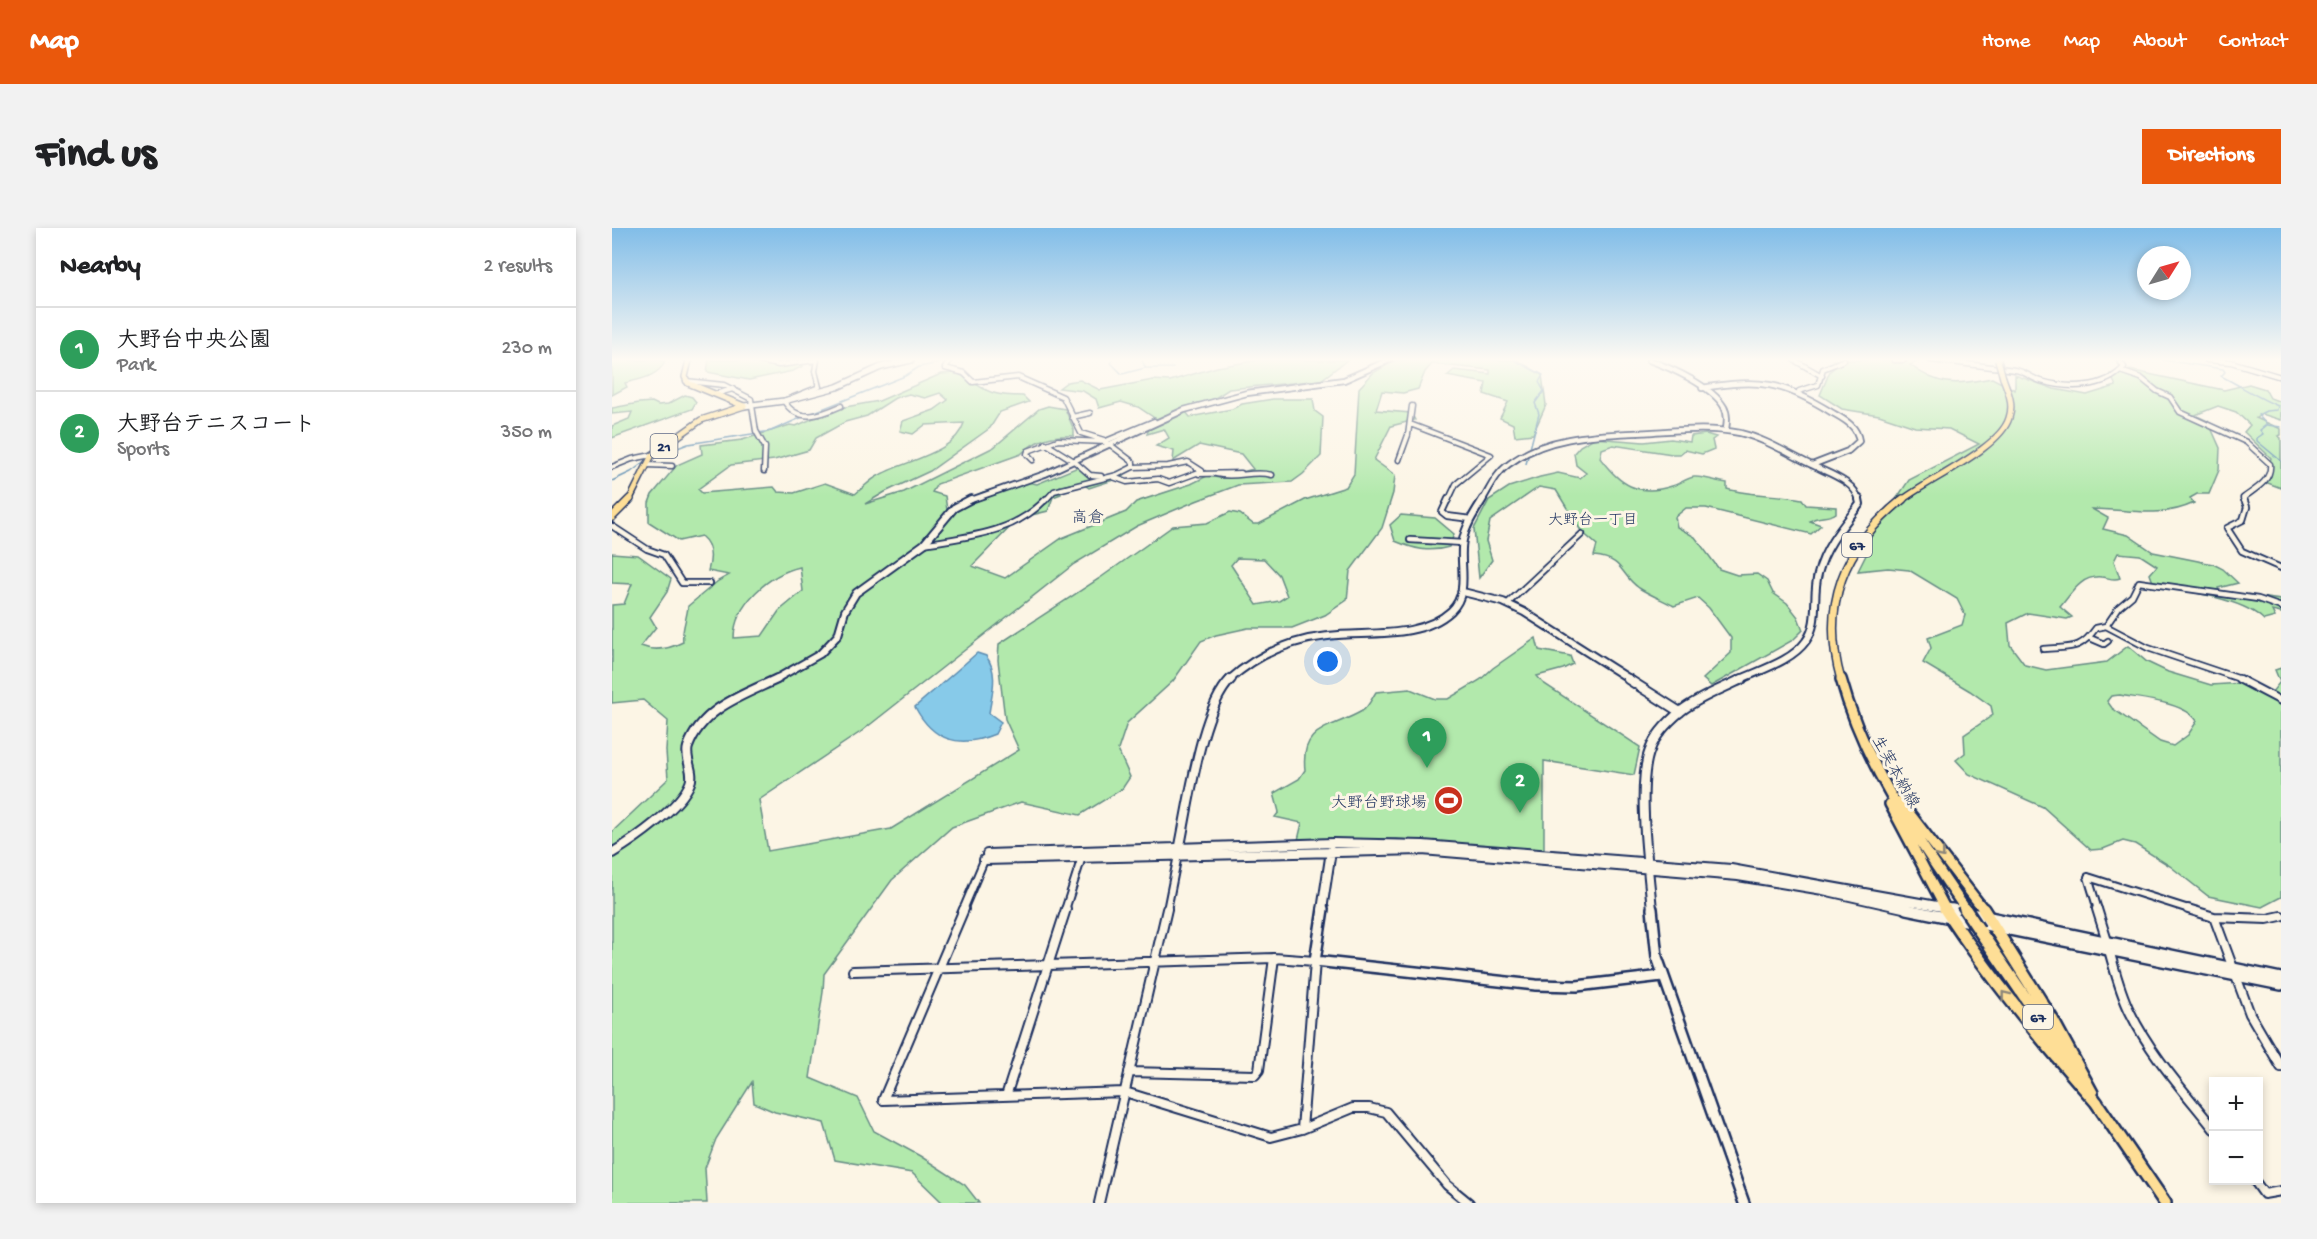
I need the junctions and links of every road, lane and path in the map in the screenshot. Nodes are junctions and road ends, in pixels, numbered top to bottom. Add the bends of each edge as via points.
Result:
1 (753, 405) edge
2 (744, 406) joint
3 (748, 406) edge
4 (786, 406) edge
5 (841, 406) dead end
6 (1069, 406) edge
7 (1199, 406) edge
8 (1412, 406) dead end
9 (1723, 406) edge
10 (1822, 406) edge
11 (2012, 406) edge
12 (2176, 406) edge
13 (1090, 413) dead end
14 (1072, 417) junction
15 (1154, 421) dead end
16 (1410, 424) junction
17 (1123, 428) dead end
18 (1726, 430) junction
19 (1126, 435) junction
20 (1043, 438) dead end
21 (1108, 442) junction
22 (1046, 443) junction
23 (652, 455) junction
24 (1033, 460) dead end
25 (1399, 460) dead end
26 (1074, 461) junction
27 (647, 465) junction
28 (1812, 465) junction
29 (672, 466) dead end
30 (612, 467) edge
31 (1133, 467) junction
32 (764, 471) dead end
33 (1241, 473) dead end
34 (1199, 474) junction
35 (1216, 474) junction
36 (1117, 475) junction
37 (1272, 475) dead end
38 (1111, 477) junction
39 (612, 517) edge
40 (1471, 519) junction
41 (612, 526) edge
42 (1582, 534) dead end
43 (1410, 540) dead end
44 (1463, 543) junction
45 (924, 544) junction
46 (2281, 568) edge
47 (710, 583) dead end
48 (1463, 592) junction
49 (1507, 604) junction
50 (2281, 607) edge
51 (2106, 626) junction
52 (2090, 638) junction
53 (2108, 641) dead end
54 (2043, 649) dead end
55 (2281, 701) edge
56 (1680, 712) junction
57 (1878, 776) junction
58 (1331, 850) junction
59 (1179, 851) junction
60 (612, 853) edge
61 (1084, 854) junction
62 (985, 857) joint
63 (1648, 866) junction
64 (1944, 907) junction
65 (2281, 916) edge
66 (2214, 917) junction
67 (1952, 919) junction
68 (1991, 921) junction
69 (2108, 946) junction
70 (1274, 958) junction
71 (1315, 961) junction
72 (1156, 962) junction
73 (1047, 965) junction
74 (939, 968) junction
75 (853, 971) dead end
76 (2235, 972) junction
77 (1662, 976) junction
78 (2281, 978) edge
79 (2281, 985) edge
80 (2281, 1067) edge
81 (1129, 1072) junction
82 (1125, 1092) junction
83 (1006, 1096) junction
84 (2097, 1103) junction
85 (2209, 1123) edge
86 (1302, 1129) junction
87 (2258, 1185) edge
88 (2281, 1191) edge
89 (1099, 1203) edge
90 (1468, 1203) edge
91 (1744, 1203) edge
92 (2165, 1203) edge

1 - 32 street via 756,431 765,447
2 - 3 main road
2 - 23 main road, 21 via 701,420
4 - 5 street via 805,417
6 - 14 street
7 - 21 street
8 - 16 street
9 - 18 street
10 - 28 street via 1850,423 1859,436 1854,448
11 - 57 main road, 生実本納線 / 67, bridge via 2001,433 1977,453 1913,490 1877,519 1857,546 1842,579 1834,622 1837,662 1854,722
12 - 46 street via 2180,412 2246,442 2270,464 2271,472 2265,482 2243,498 2247,507 2243,520 2226,528 2242,551
13 - 14 street
14 - 21 street via 1081,433
15 - 19 street
16 - 25 street
16 - 40 street via 1490,453 1456,484 1442,512
17 - 19 street
18 - 28 street via 1752,437
18 - 40 street via 1588,436 1563,441 1506,466
19 - 21 street
20 - 22 street
21 - 22 street
21 - 26 street
21 - 31 street via 1134,462
22 - 24 street via 1026,452
22 - 26 street
23 - 27 main road, 21
23 - 30 street
26 - 36 street via 1093,477
26 - 45 street via 959,505
27 - 29 street
27 - 39 main road, 21 via 630,500
28 - 56 street via 1853,488 1860,504 1826,551 1817,576 1811,634 1797,651 1782,660
31 - 34 street via 1170,468 1188,462 1202,471
31 - 36 street
33 - 35 street
34 - 35 street
34 - 38 street via 1169,483 1158,479 1127,482
35 - 37 street via 1228,478
36 - 38 street
38 - 45 street via 1054,490 1032,514 996,531
40 - 44 street
41 - 47 street via 646,549 664,555 682,583
42 - 49 street
43 - 44 street
44 - 48 street
45 - 60 street via 856,593 845,611 838,635 820,654 726,702 710,715 687,750 692,780 685,794 635,840
48 - 49 street
48 - 59 street via 1448,614 1424,626 1306,639 1274,649 1233,675 1209,712
49 - 56 street
50 - 51 street via 2258,599 2139,582
51 - 52 street via 2096,628
51 - 55 street
52 - 53 street via 2104,644
52 - 54 street via 2082,644
56 - 63 street via 1656,737 1643,776
57 - 64 main road
57 -> 68 main road
57 - 84 main road, 生実本納線 / 67, bridge
58 - 59 street
58 - 63 street via 1422,850
58 - 71 street
59 - 61 street
59 - 63 street via 1333,843 1424,845
59 - 72 street
61 - 62 street
61 - 73 street
62 - 74 street
63 - 64 street via 1731,869
63 - 67 street via 1823,890
63 - 77 street via 1654,942
64 - 67 main road
64 - 68 street
65 - 66 street
66 - 69 street via 2088,877
66 - 76 street
67 - 68 street
84 -> 67 main road via 2003,993
68 - 69 street
68 - 84 main road
69 - 76 street
69 - 85 street via 2130,1013 2155,1053
70 - 71 street
70 - 72 street
70 - 81 street via 1256,1075
71 - 77 street via 1536,985 1577,986
71 - 86 street
72 - 73 street
72 - 81 street
73 - 74 street
73 - 83 street
74 - 75 street
74 - 83 street via 884,1100
76 - 78 street
76 - 79 street
76 - 80 street via 2250,1014
77 - 91 street
81 - 82 street
82 - 83 street
82 - 86 street via 1271,1137
82 - 89 street
84 - 92 main road, 生実本納線 / 67
86 - 90 street via 1353,1108 1386,1112 1447,1185
87 - 88 street via 2264,1194

